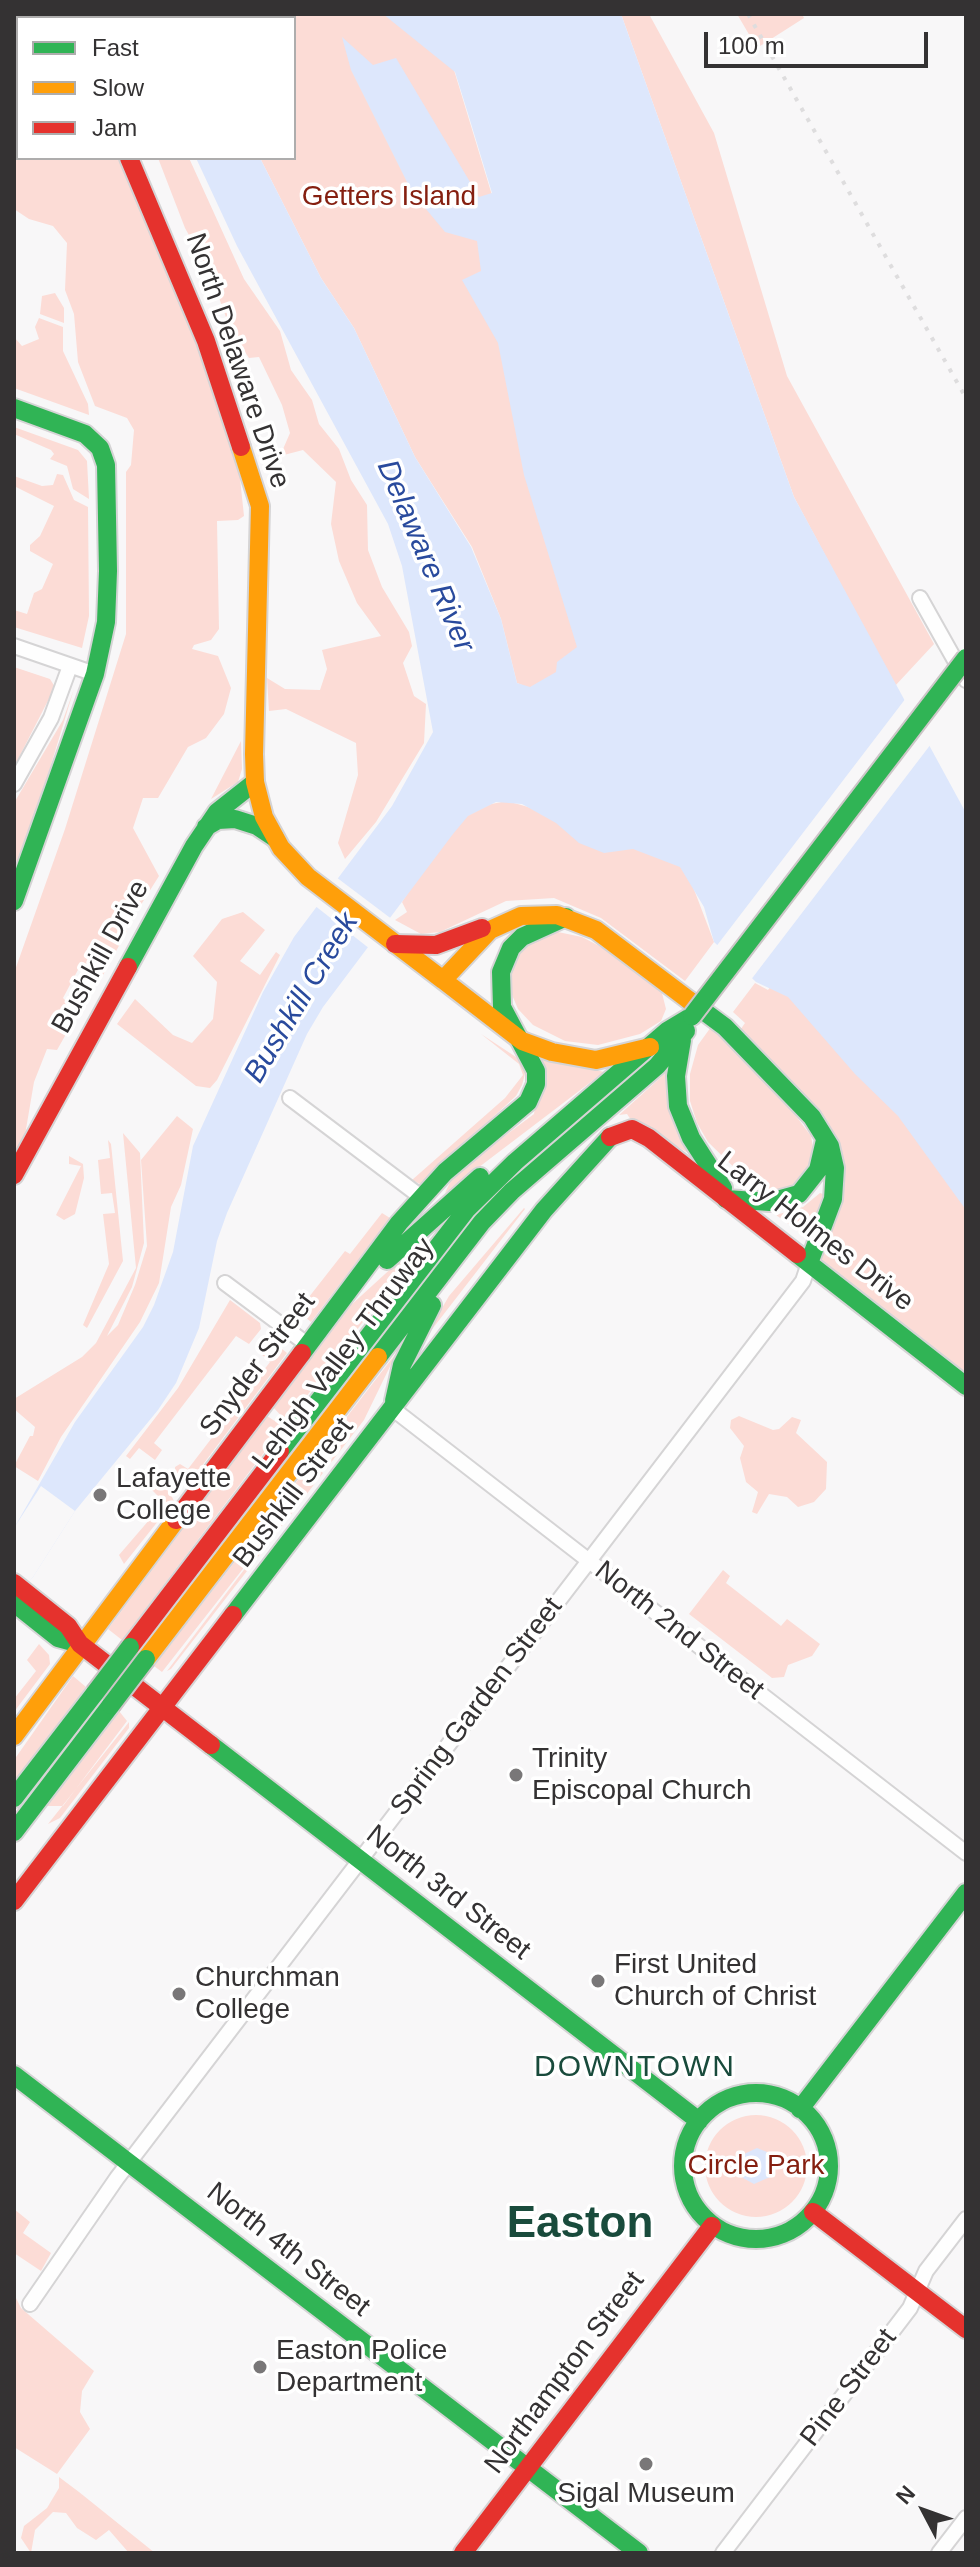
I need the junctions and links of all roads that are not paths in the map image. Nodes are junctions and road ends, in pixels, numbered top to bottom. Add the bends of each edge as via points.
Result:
1 (130, 160) edge
2 (14, 408) edge
3 (920, 598) dead end
4 (14, 646) edge
5 (966, 658) edge
6 (70, 666) junction
7 (95, 674) junction
8 (966, 680) edge
9 (255, 782) junction
10 (14, 784) edge
11 (206, 827) junction
12 (275, 838) junction
13 (14, 901) edge
14 (566, 917) junction
15 (497, 926) junction
16 (389, 939) junction
17 (443, 980) junction
18 (692, 1016) junction
19 (683, 1038) junction
20 (522, 1041) junction
21 (650, 1047) junction
22 (290, 1098) dead end
23 (560, 1124) junction
24 (625, 1129) joint
25 (825, 1137) junction
26 (14, 1175) edge
27 (421, 1197) junction
28 (726, 1199) junction
29 (482, 1222) junction
30 (809, 1263) junction
31 (225, 1283) dead end
32 (338, 1306) junction
33 (308, 1345) junction
34 (966, 1386) edge
35 (393, 1409) junction
36 (589, 1561) junction
37 (17, 1592) edge
38 (80, 1644) junction
39 (163, 1709) junction
40 (14, 1736) edge
41 (14, 1798) edge
42 (14, 1835) edge
43 (966, 1853) edge
44 (49, 1854) junction
45 (360, 1860) junction
46 (966, 1893) edge
47 (14, 1901) edge
48 (14, 2075) edge
49 (800, 2109) junction
50 (699, 2121) junction
51 (128, 2162) junction
52 (813, 2212) junction
53 (966, 2219) edge
54 (712, 2226) junction
55 (917, 2292) junction
56 (30, 2304) dead end
57 (966, 2329) edge
58 (528, 2468) junction
59 (966, 2518) edge
60 (945, 2551) edge
61 (463, 2553) edge
62 (639, 2553) edge
63 (723, 2553) edge

1 - 9 main road, North Delaware Drive via 206,341 260,506
2 - 7 main road via 85,434 96,443 106,465 106,622
3 - 8 street
4 - 6 street
5 - 18 main road, Lehigh Valley Thruway, bridge
6 - 7 street
6 - 10 street via 51,718
7 - 13 main road
9 - 11 main road, Bushkill Drive
9 - 12 main road, North Delaware Drive
11 - 12 main road via 235,819
11 - 26 main road, Bushkill Drive
12 - 16 main road via 298,867
14 - 15 main road via 531,915
14 - 20 main road, Snyder Street via 528,932 503,964 500,998
14 - 25 main road via 596,930 736,1036
15 - 16 main road via 436,945
15 - 17 main road via 471,946
16 - 17 main road
17 - 20 main road
18 - 19 main road, Lehigh Valley Thruway
18 - 21 main road, Lehigh Valley Thruway
19 - 28 main road via 676,1076 678,1106
19 - 29 main road, Lehigh Valley Thruway
20 - 21 main road via 586,1059
20 - 27 main road, Snyder Street via 536,1071 528,1102
21 - 23 main road, Lehigh Valley Thruway
22 - 27 street
23 - 32 main road via 470,1184
23 - 41 main road, Lehigh Valley Thruway, bridge via 499,1177 442,1238
24 - 28 main road, Larry Holmes Drive via 643,1133
24 - 35 main road, Bushkill Street via 608,1138 566,1183
25 - 28 main road via 818,1170 799,1194 770,1202
25 - 30 main road via 833,1157 835,1188
27 - 32 main road, Snyder Street
28 - 30 main road, Larry Holmes Drive
29 - 35 main road via 412,1344 399,1374
29 - 42 main road, Lehigh Valley Thruway, bridge
30 - 34 main road, Larry Holmes Drive
30 - 36 street, Spring Garden Street via 803,1281
31 - 33 street
32 - 33 main road, Snyder Street
33 - 38 main road, Snyder Street
35 - 36 street, North 2nd Street
35 - 39 main road, Bushkill Street
36 - 43 street, North 2nd Street
36 - 45 street, Spring Garden Street
37 - 38 main road, North 3rd Street via 68,1626
38 - 39 main road, North 3rd Street
38 - 40 main road, Snyder Street
39 - 44 main road, Bushkill Street
39 - 45 main road, North 3rd Street
42 - 44 main road via 37,1841
44 - 47 main road, Bushkill Street
45 - 50 main road, North 3rd Street
45 - 51 street, Spring Garden Street
46 - 49 main road
48 - 51 main road, North 4th Street
49 - 50 main road via 783,2099 751,2093 723,2102
49 - 52 main road via 819,2131 828,2155 824,2195
50 - 54 main road via 688,2138 683,2175 698,2213
51 - 56 street, Spring Garden Street
51 - 58 main road, North 4th Street
52 - 54 main road via 785,2233 766,2239 728,2234
52 - 55 main road
53 - 55 street, Pine Street via 926,2271
54 - 58 main road, Northampton Street
55 - 57 main road
55 - 63 street, Pine Street
58 - 61 main road, Northampton Street
58 - 62 main road, North 4th Street
59 - 60 street

